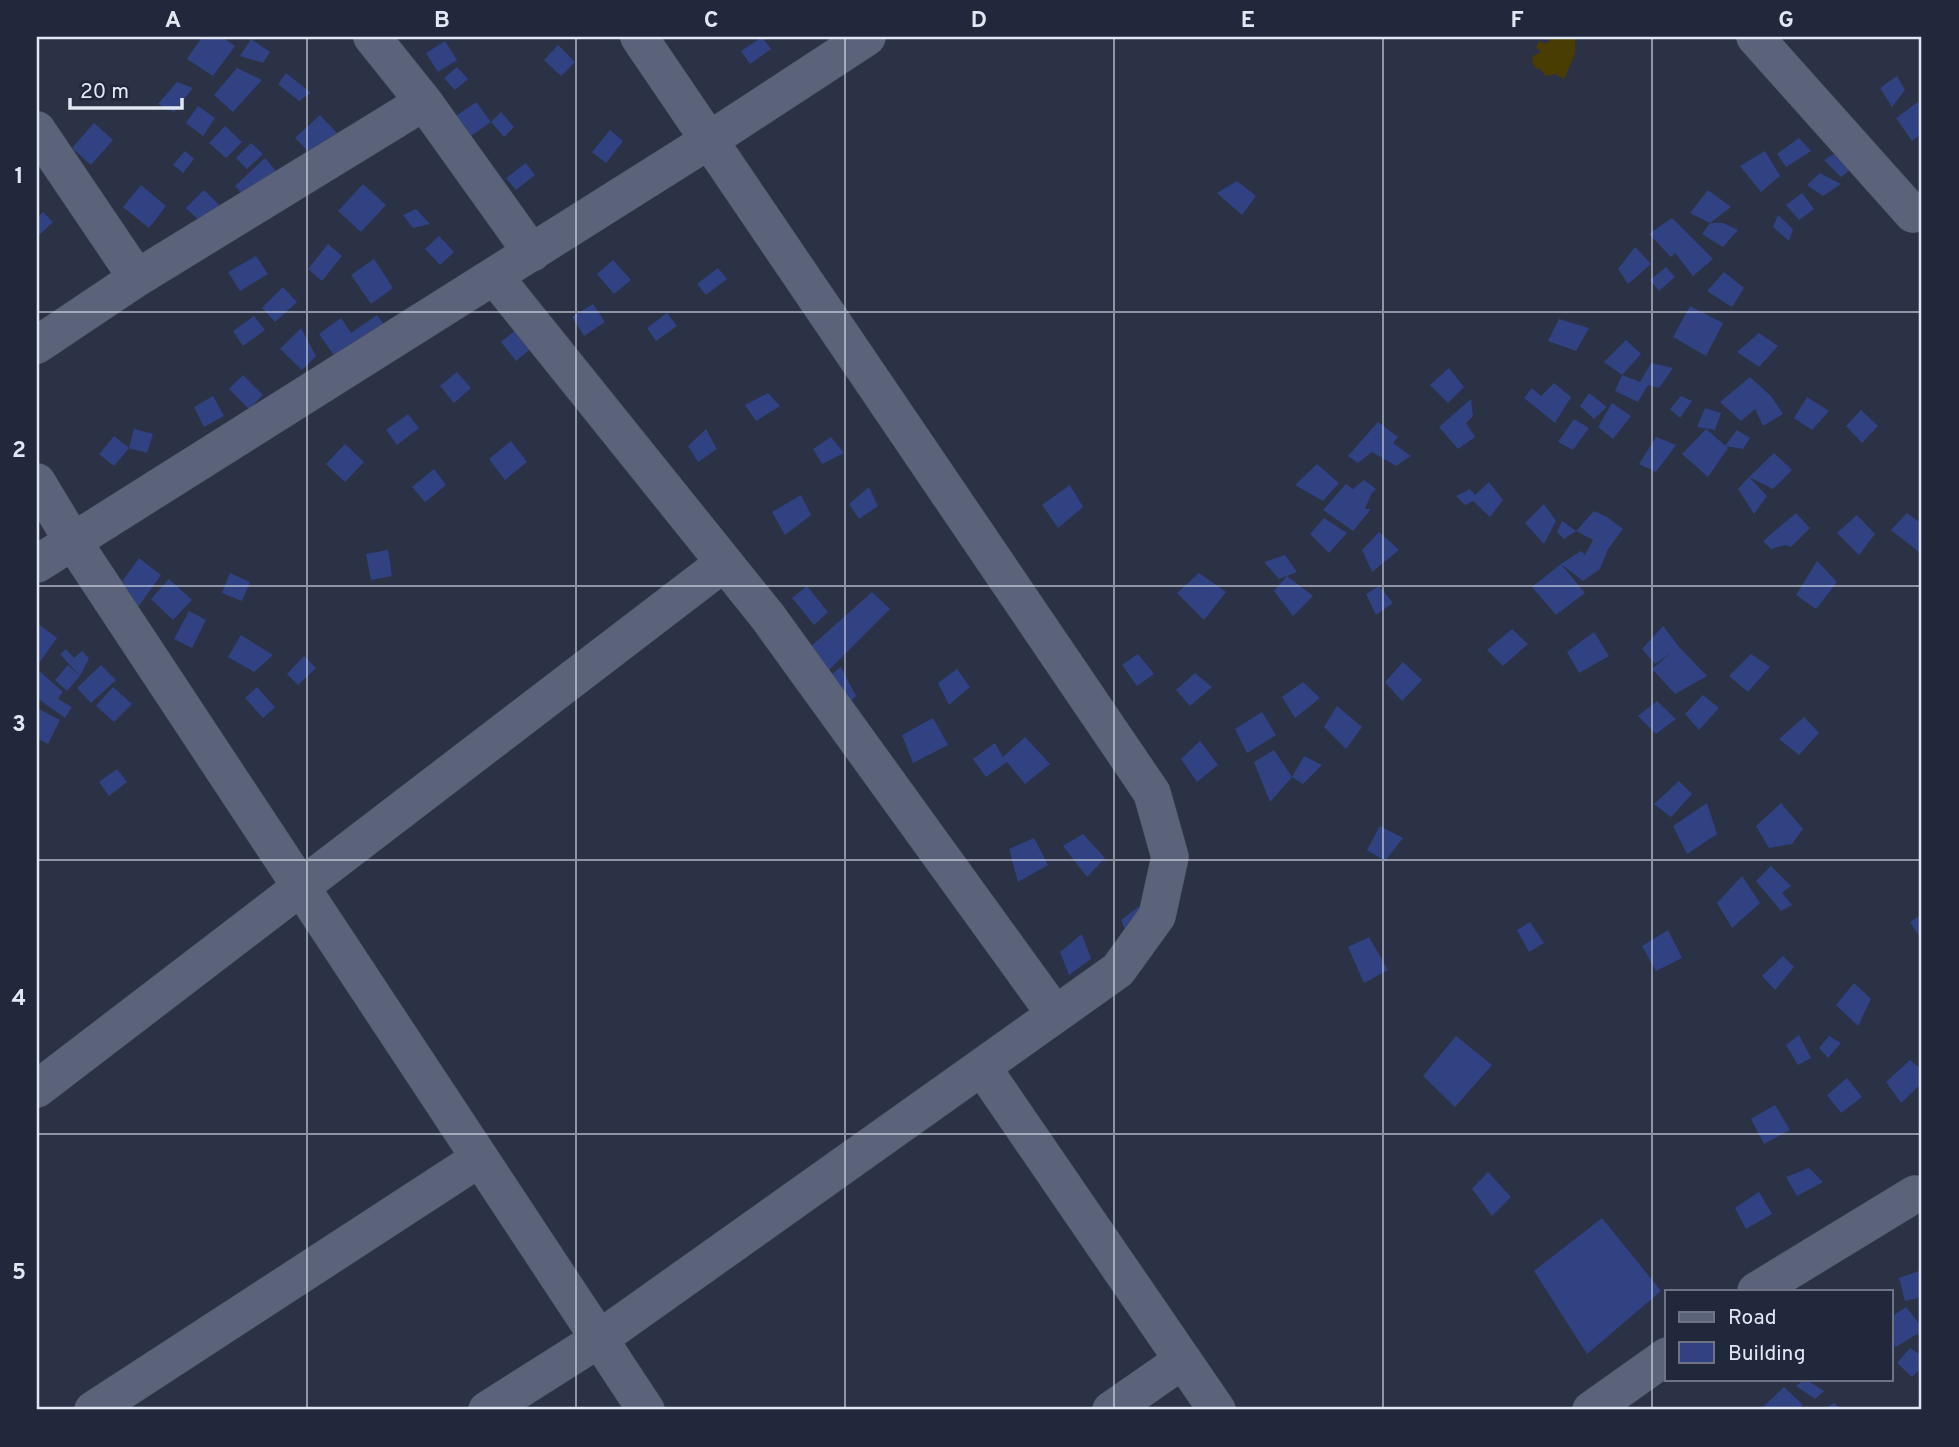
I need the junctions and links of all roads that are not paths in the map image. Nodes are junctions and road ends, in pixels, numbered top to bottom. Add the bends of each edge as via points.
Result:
1 (372, 37) edge
2 (639, 37) edge
3 (867, 37) edge
4 (1755, 37) edge
5 (424, 102) junction
6 (37, 130) edge
7 (708, 141) junction
8 (1913, 214) dead end
9 (532, 253) junction
10 (494, 276) junction
11 (137, 278) junction
12 (37, 345) edge
13 (37, 482) edge
14 (72, 541) junction
15 (724, 563) junction
16 (37, 564) edge
17 (301, 887) junction
18 (1055, 1014) junction
19 (982, 1067) junction
20 (37, 1088) edge
21 (480, 1158) junction
22 (1915, 1194) dead end
23 (1758, 1290) edge
24 (599, 1339) junction
25 (1665, 1357) edge
26 (1183, 1360) junction
27 (93, 1410) edge
28 (487, 1410) edge
29 (646, 1410) edge
30 (1111, 1410) edge
31 (1217, 1410) edge
32 (1591, 1410) edge

1 - 5 street
2 - 7 street
3 - 7 street
4 - 8 street
5 - 9 street
5 - 11 street
6 - 11 street
7 - 9 street
7 - 18 street via 1152,793 1170,857 1157,916 1118,970
9 - 10 street
10 - 14 street
10 - 15 street
11 - 12 street
13 - 14 street
14 - 16 street
14 - 17 street
15 - 17 street
15 - 18 street via 768,617
17 - 20 street
17 - 21 street
18 - 19 street
19 - 24 street
19 - 26 street
21 - 24 street
21 - 27 street
22 - 23 street
24 - 28 street
24 - 29 street
25 - 32 street
26 - 30 street
26 - 31 street

